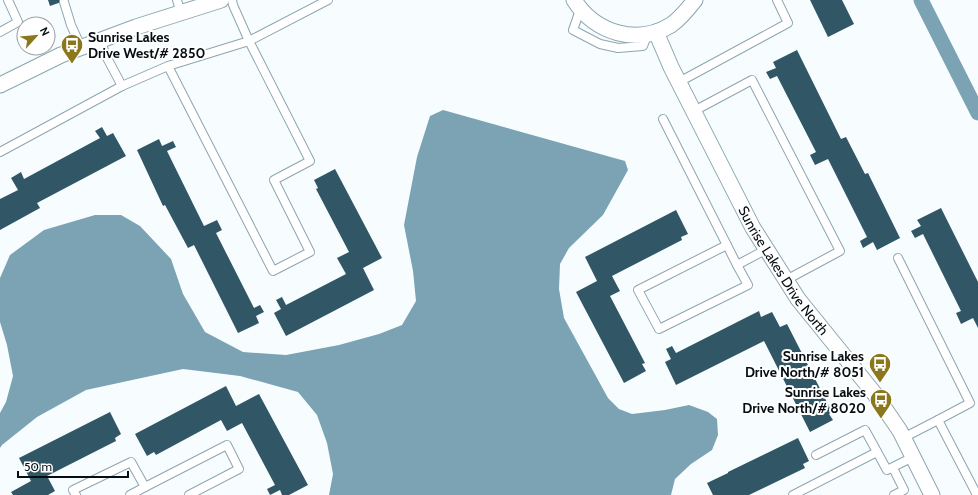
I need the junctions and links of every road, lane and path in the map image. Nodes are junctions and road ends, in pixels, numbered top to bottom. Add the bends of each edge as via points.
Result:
1 (8, 0) edge
2 (221, 0) edge
3 (232, 0) edge
4 (328, 0) edge
5 (695, 0) edge
6 (777, 0) edge
7 (64, 2) dead end
8 (577, 5) edge
9 (179, 6) edge
10 (0, 32) edge
11 (652, 33) junction
12 (101, 40) junction
13 (249, 41) junction
14 (81, 47) junction
15 (168, 66) junction
16 (679, 82) junction
17 (0, 85) edge
18 (122, 86) junction
19 (694, 111) junction
20 (663, 120) dead end
21 (0, 152) edge
22 (727, 245) junction
23 (766, 249) junction
24 (898, 258) dead end
25 (737, 264) junction
26 (786, 280) junction
27 (938, 420) junction
28 (903, 438) junction
29 (877, 452) junction
30 (816, 455) dead end
31 (913, 457) junction
32 (893, 468) junction
33 (145, 487) junction
34 (905, 493) edge
35 (76, 495) edge
36 (130, 495) edge
37 (189, 495) edge
38 (793, 495) edge
39 (894, 495) edge
40 (932, 495) edge
41 (977, 495) edge

1 - 10 lane via 18,22
2 - 9 street
3 - 13 lane
4 - 13 lane
5 - 11 street via 685,14 672,25
6 - 16 lane via 788,23
7 - 14 lane
8 - 11 street via 596,24 615,32 635,35
9 - 12 street via 136,27
11 - 16 street, Sunrise Lakes Drive North
12 - 14 street
12 - 18 lane via 105,54
13 - 15 lane
13 - 15 lane via 310,161 274,180 310,252 273,271
14 - 17 street
15 - 18 lane
16 - 19 street, Sunrise Lakes Drive North
18 - 21 lane
19 - 23 street, Sunrise Lakes Drive North
19 - 26 lane via 752,80 840,251
20 - 22 lane
22 - 25 lane
22 - 25 lane via 638,290 659,329 748,285
23 - 25 lane
23 - 26 street, Sunrise Lakes Drive North
24 - 27 lane via 970,403
26 - 28 street, Sunrise Lakes Drive North via 798,299 874,394
27 - 28 lane
27 - 41 lane
28 - 31 street, Sunrise Lakes Drive North
29 - 30 lane via 865,430
29 - 32 lane via 887,470
29 - 38 lane
31 - 32 lane
31 - 40 street, Sunrise Lakes Drive North
32 - 34 lane
33 - 35 lane via 132,462 74,490
33 - 36 lane
33 - 37 lane via 227,445 239,469
34 - 39 lane

